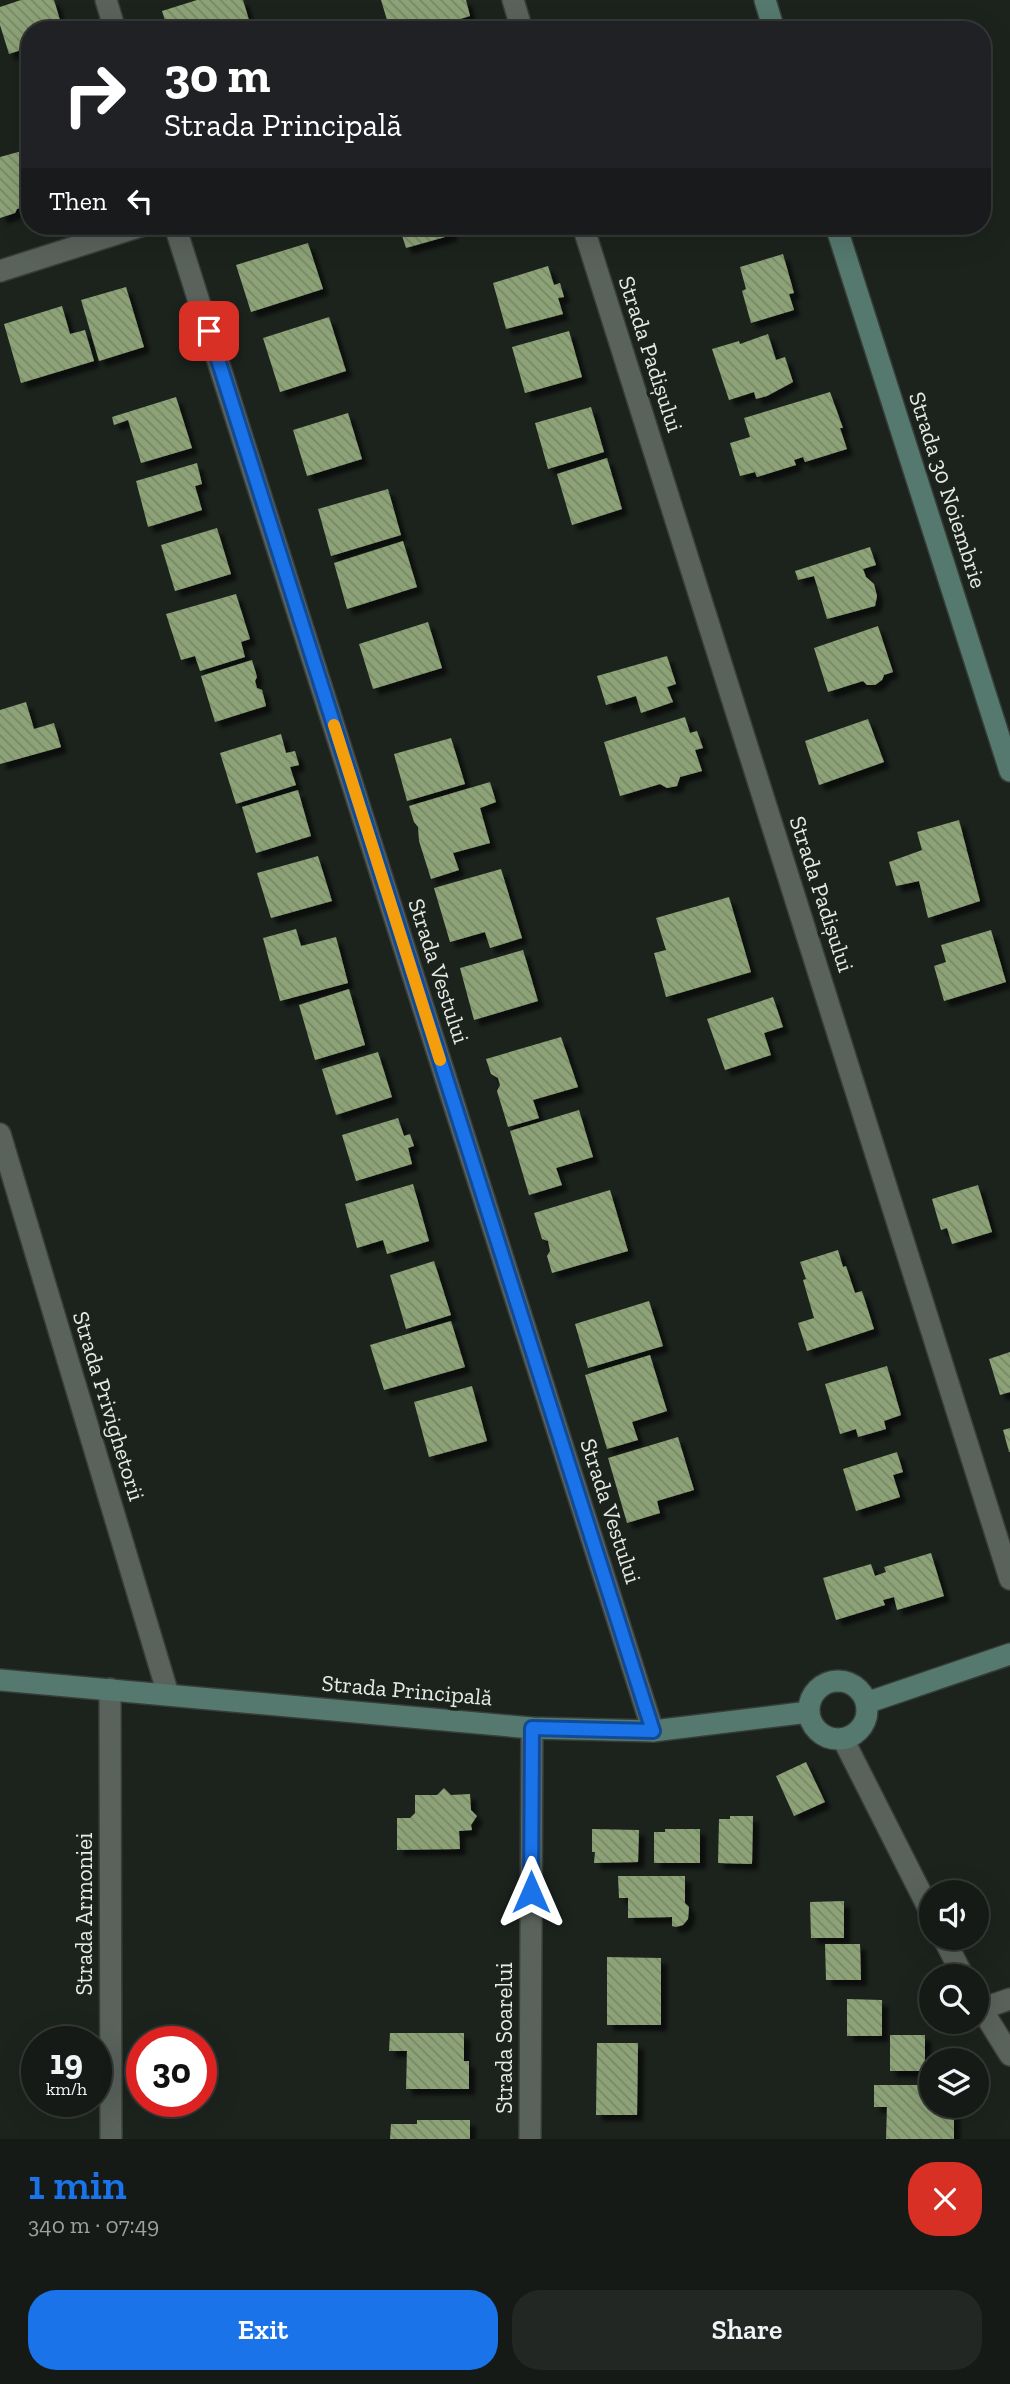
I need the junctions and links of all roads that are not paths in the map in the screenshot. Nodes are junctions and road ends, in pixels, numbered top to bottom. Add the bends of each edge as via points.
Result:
1 (106, 0) edge
2 (513, 0) edge
3 (765, 0) edge
4 (112, 21) edge
5 (519, 21) edge
6 (771, 21) edge
7 (113, 235) edge
8 (178, 235) edge
9 (586, 235) edge
10 (839, 235) edge
11 (0, 271) edge
12 (1010, 771) edge
13 (0, 1134) edge
14 (1010, 1578) edge
15 (1010, 1654) edge
16 (0, 1680) edge
17 (110, 1689) junction
18 (168, 1694) junction
19 (866, 1703) junction
20 (809, 1712) junction
21 (532, 1728) junction
22 (653, 1731) junction
23 (843, 1739) junction
24 (919, 1889) edge
25 (1010, 1999) edge
26 (989, 2003) edge
27 (989, 2021) edge
28 (1010, 2055) edge
29 (111, 2139) edge
30 (530, 2139) edge

1 - 4 street
2 - 5 street
3 - 6 main road
7 - 11 street
8 - 22 street, Strada Vestului
9 - 14 street, Strada Padișului
10 - 12 main road, Strada 30 Noiembrie
13 - 18 street, Strada Privighetorii
15 - 19 main road
16 - 17 main road, Strada Principală
17 - 18 main road, Strada Principală
17 - 29 street, Strada Armoniei
18 - 21 main road, Strada Principală
19 - 20 main road via 848,1683 829,1683 814,1694
19 - 23 main road via 859,1730
20 - 22 main road, Strada Principală
20 - 23 main road via 811,1722 824,1736
21 - 22 main road, Strada Principală
21 - 30 street, Strada Soarelui
23 - 24 street
25 - 26 street
27 - 28 street

